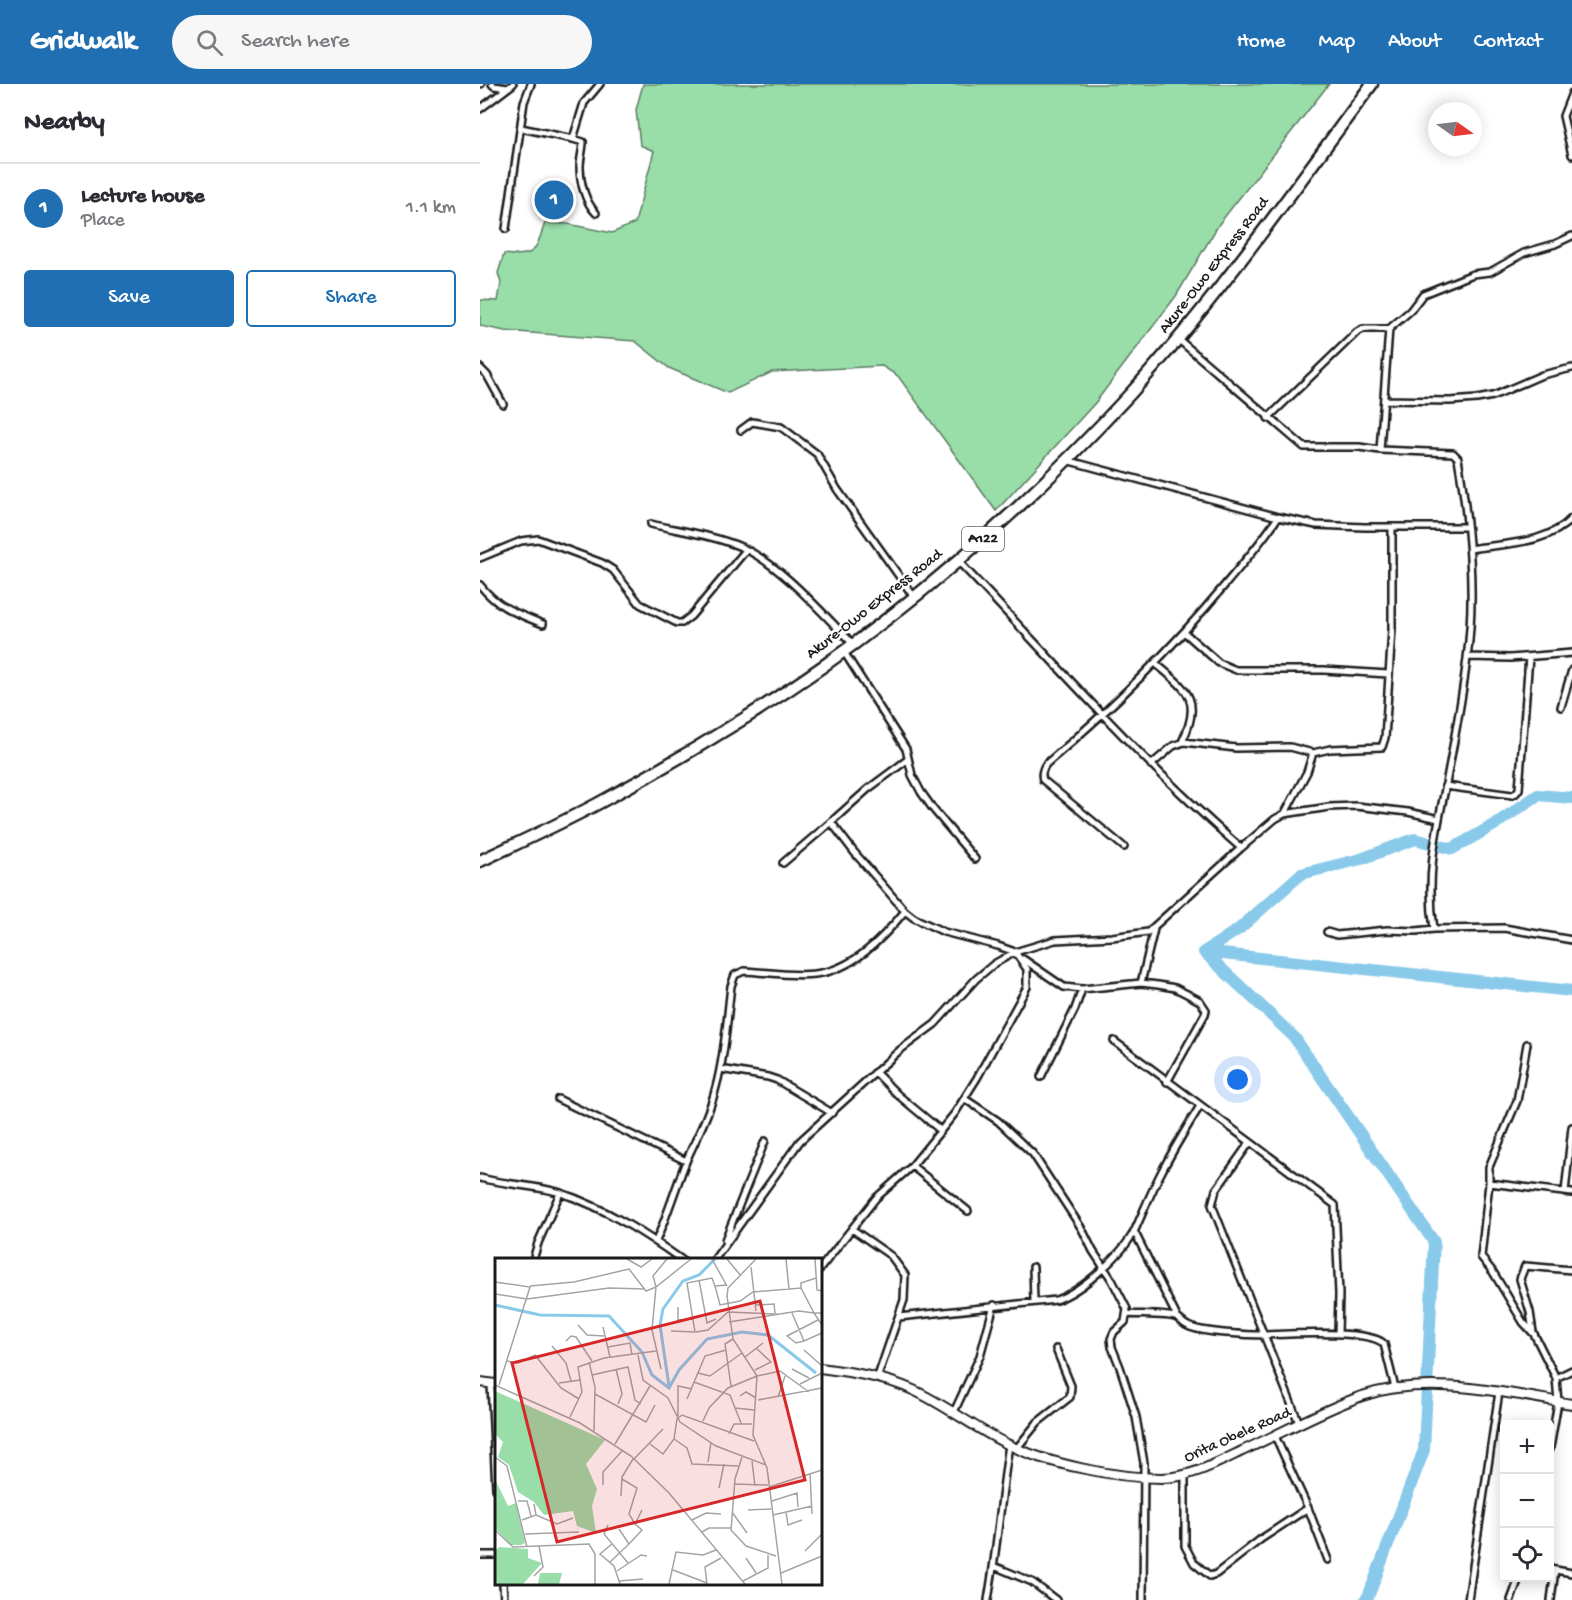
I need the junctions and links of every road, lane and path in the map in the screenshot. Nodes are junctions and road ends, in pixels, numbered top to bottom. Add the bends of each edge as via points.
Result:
1 (492, 84) edge
2 (531, 84) edge
3 (600, 84) edge
4 (1372, 84) edge
5 (511, 86) edge
6 (1572, 93) edge
7 (480, 109) edge
8 (521, 129) junction
9 (573, 138) junction
10 (1572, 154) edge
11 (596, 213) dead end
12 (506, 229) dead end
13 (1572, 236) edge
14 (1389, 329) junction
15 (1178, 339) junction
16 (480, 368) edge
17 (1572, 368) edge
18 (1384, 400) junction
19 (503, 404) dead end
20 (1268, 418) junction
21 (741, 430) dead end
22 (1380, 450) junction
23 (1066, 460) junction
24 (1278, 517) junction
25 (1572, 518) edge
26 (651, 524) dead end
27 (1467, 526) junction
28 (1392, 527) junction
29 (746, 549) junction
30 (1470, 549) junction
31 (480, 558) edge
32 (958, 560) junction
33 (480, 585) edge
34 (914, 597) junction
35 (543, 624) dead end
36 (1185, 633) junction
37 (852, 644) junction
38 (843, 651) junction
39 (1572, 653) edge
40 (1468, 657) junction
41 (1529, 657) junction
42 (1155, 663) junction
43 (1572, 670) edge
44 (1388, 674) junction
45 (1561, 708) dead end
46 (1103, 715) junction
47 (1182, 742) junction
48 (1313, 753) junction
49 (907, 760) junction
50 (1151, 765) junction
51 (1445, 786) junction
52 (1284, 814) junction
53 (1439, 819) junction
54 (831, 822) junction
55 (1124, 847) dead end
56 (1241, 848) junction
57 (975, 859) dead end
58 (480, 861) edge
59 (783, 864) dead end
60 (905, 911) junction
61 (1154, 928) junction
62 (1434, 929) junction
63 (1327, 932) dead end
64 (1572, 940) edge
65 (1015, 952) junction
66 (1020, 957) junction
67 (1140, 983) junction
68 (1082, 989) junction
69 (1114, 1041) dead end
70 (1527, 1044) dead end
71 (720, 1069) junction
72 (875, 1072) junction
73 (1041, 1077) dead end
74 (1167, 1082) junction
75 (558, 1099) dead end
76 (965, 1100) junction
77 (1200, 1106) junction
78 (832, 1113) junction
79 (1572, 1127) edge
80 (940, 1130) junction
81 (765, 1142) dead end
82 (1250, 1142) junction
83 (687, 1161) junction
84 (912, 1166) junction
85 (480, 1178) edge
86 (1489, 1183) junction
87 (1569, 1192) edge
88 (560, 1193) junction
89 (968, 1211) dead end
90 (852, 1229) junction
91 (1134, 1231) junction
92 (656, 1241) junction
93 (723, 1248) junction
94 (534, 1258) edge
95 (679, 1258) edge
96 (716, 1258) edge
97 (822, 1266) edge
98 (1033, 1267) dead end
99 (1104, 1267) junction
100 (1572, 1270) edge
101 (1034, 1302) junction
102 (994, 1305) junction
103 (1127, 1314) junction
104 (899, 1317) junction
105 (1177, 1317) junction
106 (1338, 1334) junction
107 (1534, 1334) junction
108 (1264, 1335) junction
109 (1056, 1349) dead end
110 (822, 1368) edge
111 (1572, 1370) edge
112 (1556, 1378) junction
113 (877, 1379) junction
114 (480, 1382) edge
115 (494, 1384) edge
116 (1395, 1388) junction
117 (1499, 1392) junction
118 (1558, 1402) junction
119 (1572, 1404) edge
120 (954, 1412) junction
121 (1299, 1423) junction
122 (1554, 1425) edge
123 (495, 1436) edge
124 (1275, 1436) junction
125 (1008, 1445) junction
126 (1017, 1448) junction
127 (1185, 1475) junction
128 (1145, 1478) junction
129 (1308, 1508) junction
130 (1328, 1560) dead end
131 (994, 1566) junction
132 (1554, 1570) edge
133 (1572, 1573) edge
134 (1518, 1582) edge
135 (1552, 1582) edge
136 (503, 1585) edge
137 (504, 1600) edge
138 (988, 1600) edge
139 (1056, 1600) edge
140 (1143, 1600) edge
141 (1468, 1600) edge
142 (1511, 1600) edge
143 (1551, 1600) edge

1 - 5 street
2 - 8 street
3 - 9 street via 584,103
4 - 15 highway, Akure-Owo Express Road / A122
5 - 7 street
6 - 10 street via 1563,116
8 - 9 street
8 - 12 street
9 - 11 street via 583,145 581,179 590,207
13 - 14 street via 1524,252 1490,272 1473,274 1423,294
14 - 18 street
14 - 20 street via 1357,332
15 - 20 street
15 - 23 highway, Akure-Owo Express Road / A122
16 - 19 street
17 - 18 street via 1477,399
18 - 22 street
20 - 22 street via 1304,447
21 - 34 street via 752,422 772,424 817,454 837,489
22 - 27 street via 1455,454
23 - 24 street
23 - 32 highway, Akure-Owo Express Road / A122
24 - 28 street via 1316,525
24 - 36 street
25 - 30 street via 1541,537
26 - 29 street
27 - 28 street
27 - 30 street
28 - 44 street
29 - 31 street via 691,616 677,624 640,604 613,570 602,563 546,542 528,538
29 - 37 street via 768,563
30 - 40 street
32 - 34 highway, Akure-Owo Express Road / A122
32 - 46 street
33 - 35 street via 501,607
34 - 37 highway, Akure-Owo Express Road / A122
36 - 42 street
36 - 44 street via 1220,663 1236,670
37 - 38 highway, Akure-Owo Express Road / A122
38 - 49 street via 906,749
38 - 58 highway, Akure-Owo Express Road / A122 via 689,752 597,804
39 - 41 street
40 - 41 street
40 - 51 street
41 - 51 street via 1516,794
42 - 46 street
42 - 47 street via 1188,695 1192,716
43 - 45 street
44 - 48 street via 1382,747
46 - 50 street
46 - 55 street via 1046,764 1041,775
47 - 48 street via 1236,748 1295,747
47 - 50 street
48 - 52 street
49 - 54 street
49 - 57 street via 921,792
50 - 56 street
51 - 53 street
52 - 53 street via 1356,806
52 - 56 street
53 - 62 street via 1431,857
54 - 59 street
54 - 60 street
56 - 61 street
60 - 65 street via 944,932
60 - 71 street via 880,940 833,970 806,975 744,971 735,975
61 - 65 street via 1130,935 1055,940
61 - 67 street
62 - 63 street via 1337,935
62 - 64 street via 1504,928
65 - 66 street
65 - 72 street via 980,974 935,1024
66 - 68 street via 1058,984
66 - 76 street via 1027,969 1028,987
67 - 68 street
67 - 74 street via 1175,988 1200,1001 1206,1010
68 - 73 street
69 - 74 street
70 - 86 street via 1517,1101 1489,1167
71 - 78 street via 777,1080
71 - 83 street via 707,1115
72 - 78 street
72 - 80 street
74 - 77 street
75 - 83 street
76 - 80 street
76 - 99 street via 998,1121 1033,1154
77 - 82 street
77 - 91 street
78 - 93 street via 800,1141
79 - 87 street
80 - 84 street
81 - 93 street
82 - 106 street via 1335,1205
82 - 108 street via 1216,1190 1212,1205
83 - 92 street
84 - 89 street
84 - 90 street via 887,1187
85 - 88 street
86 - 87 street
86 - 107 street via 1482,1257
88 - 92 street via 610,1214
88 - 94 street
90 - 97 street
90 - 104 street via 883,1249 905,1275
91 - 99 street
91 - 105 street
92 - 95 street
93 - 96 street
98 - 101 street
99 - 101 street via 1074,1292
99 - 103 street
100 - 107 street via 1525,1266 1520,1279
101 - 102 street
102 - 104 street
102 - 120 street via 980,1356
103 - 105 street
103 - 128 street via 1125,1322 1114,1332 1112,1347 1136,1417
104 - 113 street
105 - 108 street via 1190,1328
106 - 108 street
106 - 116 street via 1382,1341
107 - 112 street
108 - 121 street
109 - 126 street via 1071,1386 1070,1397 1038,1422
110 - 113 main road, Orita Obele Road
111 - 112 street
112 - 118 street
113 - 120 main road, Orita Obele Road via 911,1389
114 - 115 main road
115 - 123 street
116 - 117 main road, Orita Obele Road via 1426,1385
116 - 121 main road, Orita Obele Road via 1362,1396
117 - 118 main road, Orita Obele Road
117 - 141 street
118 - 119 main road, Orita Obele Road
118 - 122 street
120 - 125 main road, Orita Obele Road
121 - 124 main road, Orita Obele Road
124 - 127 main road, Orita Obele Road
124 - 129 street
125 - 126 main road, Orita Obele Road
125 - 131 street
126 - 128 main road, Orita Obele Road via 1078,1466
127 - 128 main road, Orita Obele Road
127 - 129 street via 1185,1546 1194,1563 1209,1576
128 - 140 street
129 - 130 street
131 - 138 street
131 - 139 street via 1032,1582
132 - 133 street
134 - 142 street
135 - 143 street
136 - 137 street

